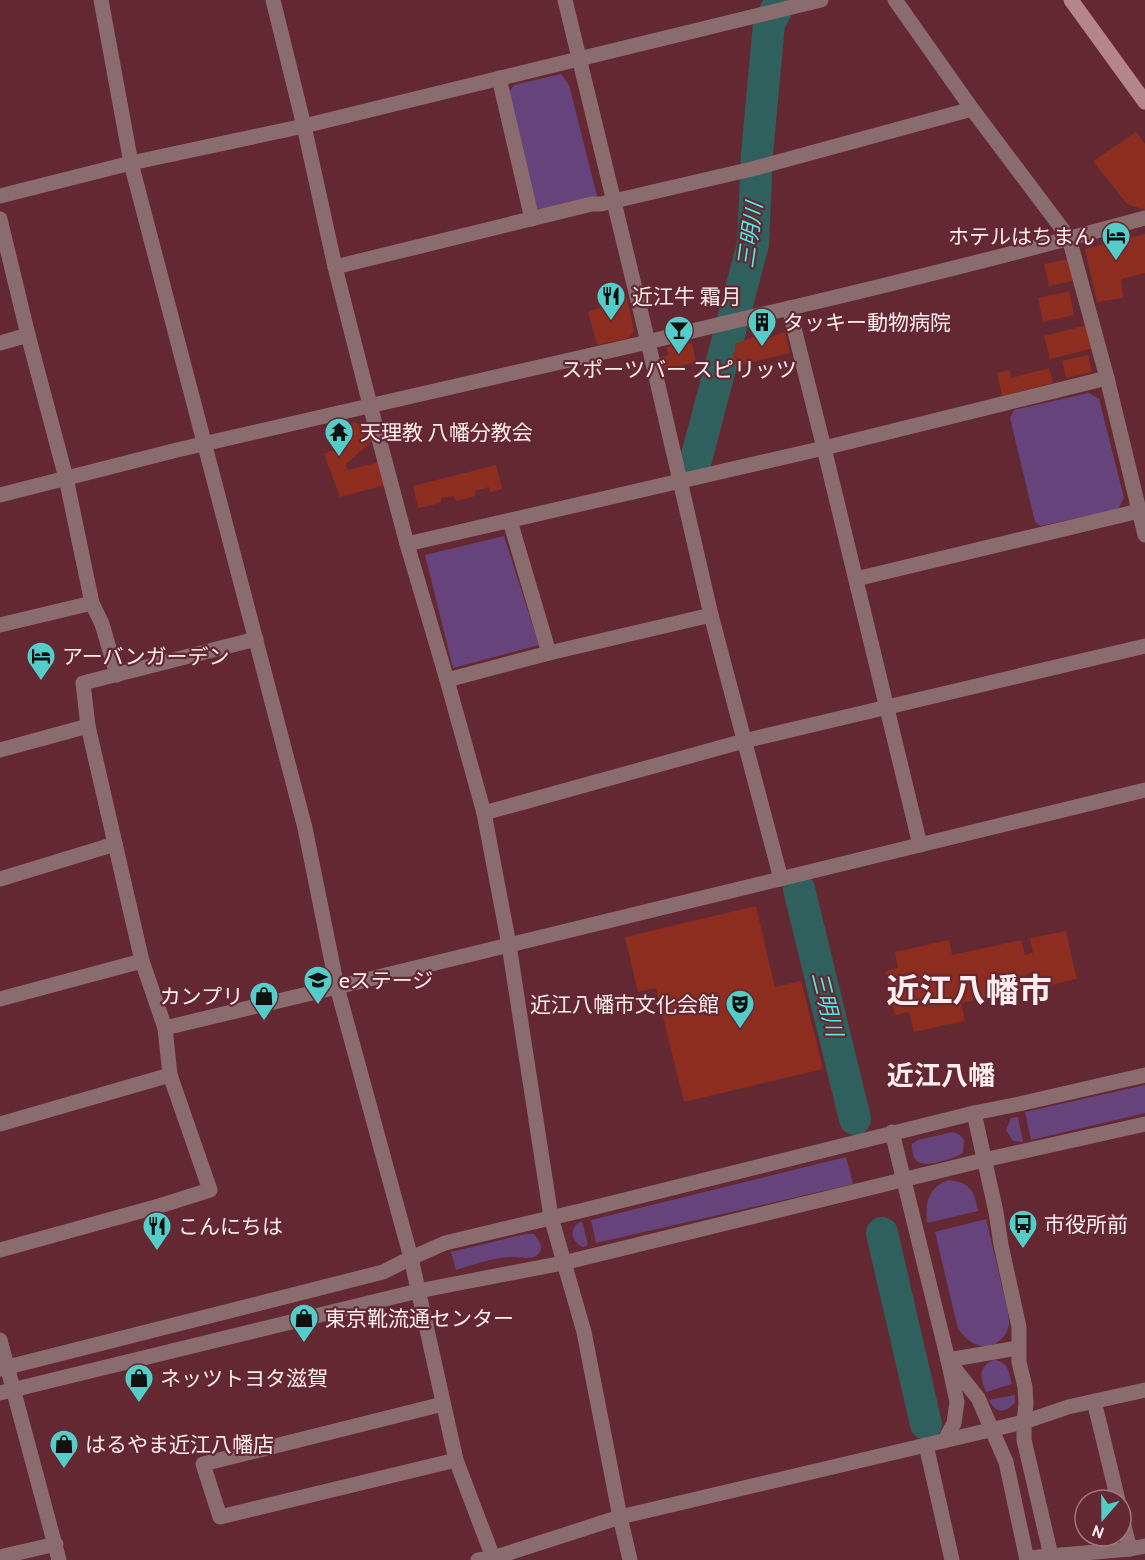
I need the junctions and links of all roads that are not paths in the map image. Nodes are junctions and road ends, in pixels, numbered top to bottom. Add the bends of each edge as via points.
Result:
1 (101, 0) edge
2 (273, 0) edge
3 (565, 0) edge
4 (821, 0) edge
5 (895, 0) edge
6 (1071, 0) edge
7 (578, 59) junction
8 (499, 78) junction
9 (1145, 102) edge
10 (972, 109) junction
11 (304, 126) junction
12 (132, 163) junction
13 (0, 196) edge
14 (614, 201) junction
15 (1145, 218) edge
16 (0, 219) edge
17 (532, 219) junction
18 (1069, 238) junction
19 (335, 267) junction
20 (789, 308) junction
21 (28, 335) junction
22 (648, 342) junction
23 (0, 343) edge
24 (1107, 378) junction
25 (370, 405) junction
26 (206, 444) junction
27 (824, 448) junction
28 (66, 478) junction
29 (679, 482) junction
30 (0, 495) edge
31 (1139, 511) junction
32 (510, 521) junction
33 (1145, 535) edge
34 (407, 544) junction
35 (856, 579) junction
36 (92, 603) junction
37 (711, 615) junction
38 (0, 625) edge
39 (256, 639) junction
40 (1145, 646) edge
41 (549, 653) junction
42 (117, 675) junction
43 (447, 680) junction
44 (886, 708) junction
45 (88, 726) junction
46 (744, 741) junction
47 (0, 750) edge
48 (1145, 790) edge
49 (484, 813) junction
50 (115, 844) junction
51 (920, 845) junction
52 (0, 879) edge
53 (781, 879) junction
54 (509, 945) junction
55 (142, 961) junction
56 (337, 987) junction
57 (0, 999) edge
58 (165, 1028) junction
59 (170, 1075) junction
60 (1145, 1075) edge
61 (974, 1113) junction
62 (0, 1124) edge
63 (1145, 1124) edge
64 (892, 1132) junction
65 (984, 1160) junction
66 (904, 1179) junction
67 (551, 1217) junction
68 (0, 1250) edge
69 (411, 1258) junction
70 (563, 1263) junction
71 (418, 1291) junction
72 (0, 1340) edge
73 (1018, 1348) junction
74 (948, 1360) junction
75 (4, 1369) edge
76 (1145, 1389) edge
77 (7, 1391) edge
78 (1094, 1401) junction
79 (443, 1404) junction
80 (1024, 1422) junction
81 (993, 1429) junction
82 (945, 1440) junction
83 (926, 1445) junction
84 (456, 1460) junction
85 (1115, 1488) edge
86 (620, 1516) junction
87 (56, 1544) junction
88 (1145, 1546) edge
89 (1130, 1550) joint
90 (0, 1557) edge
91 (1052, 1558) edge
92 (488, 1559) edge
93 (1027, 1559) edge
94 (60, 1560) edge
95 (630, 1560) edge
96 (952, 1560) edge

1 - 12 street
2 - 11 street
3 - 7 street
4 - 7 street
5 - 10 street
6 - 9 main road
7 - 8 street
7 - 14 street
8 - 11 street
8 - 17 street
10 - 14 street
10 - 18 street
11 - 12 street
11 - 19 street
12 - 13 street
12 - 26 street
14 - 17 street
14 - 22 street
15 - 18 street
16 - 21 street
17 - 19 street
18 - 20 street
18 - 24 street
19 - 25 street
20 - 22 street
20 - 27 street
21 - 23 street
21 - 28 street
22 - 25 street
22 - 29 street
24 - 27 street
24 - 31 street
25 - 26 street
25 - 34 street
26 - 28 street
26 - 39 street
27 - 29 street
27 - 35 street
28 - 30 street
28 - 36 street
29 - 32 street
29 - 37 street
31 - 33 street
31 - 35 street
32 - 34 street
32 - 41 street
34 - 43 street
35 - 44 street
36 - 38 street
36 - 42 street
37 - 41 street
37 - 46 street
39 - 42 street
39 - 56 street via 305,828
40 - 44 street
41 - 43 street
42 - 45 street via 83,683
43 - 49 street
44 - 46 street
44 - 51 street
45 - 47 street
45 - 50 street
46 - 49 street
46 - 53 street
48 - 51 street
49 - 54 street
50 - 52 street
50 - 55 street
51 - 53 street
53 - 54 street
54 - 56 street
54 - 67 street
55 - 57 street
55 - 58 street
56 - 58 street
56 - 69 street
58 - 59 street
59 - 62 street
59 - 68 street via 210,1190
60 - 61 street
61 - 64 street
61 - 65 street
63 - 65 street
64 - 66 street
64 - 67 street
65 - 66 street
65 - 73 street via 1019,1327
66 - 70 street
66 - 74 street
67 - 69 street via 445,1243
67 - 70 street
69 - 71 street
69 - 75 street via 383,1272
70 - 71 street
70 - 86 street via 584,1332
71 - 77 street
71 - 79 street
72 - 75 street
73 - 74 street
73 - 80 street via 1025,1395
74 - 81 street via 978,1398
74 - 82 street via 957,1402 954,1424
75 - 77 street
76 - 78 street
77 - 87 street
78 - 80 street
78 - 85 street
79 - 84 street
79 - 84 street via 203,1464 220,1517
80 - 81 street
80 - 91 street via 1024,1440
81 - 82 street
81 - 93 street via 1006,1462
82 - 83 street
83 - 86 street
83 - 96 street
84 - 92 street
86 - 92 street
86 - 95 street
87 - 90 street
87 - 94 street
88 - 89 street
89 - 91 street
91 - 93 street

